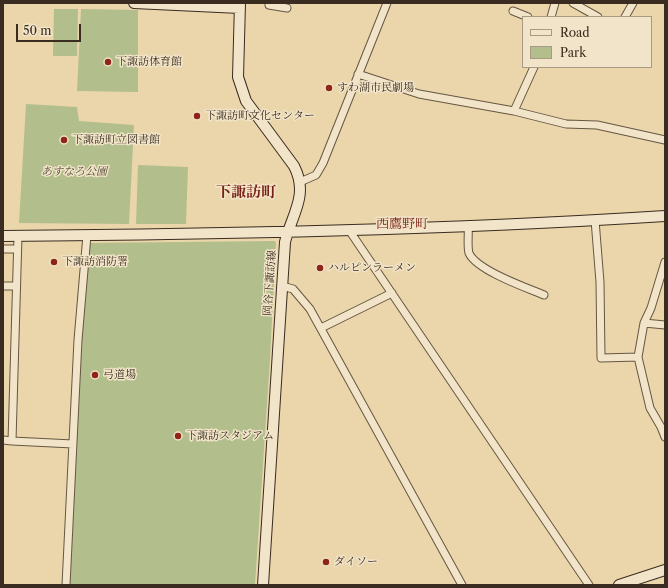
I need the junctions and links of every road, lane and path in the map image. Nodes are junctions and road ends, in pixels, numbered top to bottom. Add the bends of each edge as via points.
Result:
1 (134, 3) edge
2 (269, 3) edge
3 (387, 3) edge
4 (555, 3) edge
5 (573, 3) edge
6 (633, 3) edge
7 (173, 4) edge
8 (240, 5) edge
9 (288, 8) dead end
10 (513, 11) dead end
11 (526, 16) edge
12 (551, 16) edge
13 (596, 16) edge
14 (626, 16) edge
15 (534, 68) edge
16 (358, 74) junction
17 (514, 111) junction
18 (665, 140) edge
19 (300, 182) junction
20 (665, 216) edge
21 (595, 220) junction
22 (468, 225) junction
23 (349, 230) junction
24 (288, 232) junction
25 (86, 235) junction
26 (3, 236) edge
27 (18, 236) junction
28 (3, 249) edge
29 (17, 249) junction
30 (665, 262) edge
31 (3, 286) edge
32 (16, 286) junction
33 (282, 286) junction
34 (392, 293) junction
35 (544, 295) dead end
36 (644, 323) junction
37 (665, 325) edge
38 (321, 328) junction
39 (638, 357) junction
40 (665, 436) edge
41 (3, 440) edge
42 (12, 441) junction
43 (73, 444) junction
44 (665, 570) edge
45 (66, 585) edge
46 (262, 585) edge
47 (462, 585) edge
48 (589, 585) edge
49 (619, 585) edge

1 - 7 street
2 - 9 street
3 - 16 street
4 - 12 street
5 - 13 street
6 - 14 street
7 - 8 street
8 - 19 street, 岡谷下諏訪線 via 238,77 242,92 294,166
10 - 11 street
15 - 17 street
16 - 17 street via 420,94
16 - 19 street via 323,163 316,175
17 - 18 street via 566,124 597,125
19 - 24 street, 岡谷下諏訪線 via 298,206
20 - 21 street
21 - 22 street
21 - 39 street via 600,282 601,358
22 - 23 street
22 - 35 street via 469,253 478,264
23 - 24 street
23 - 34 street
24 - 25 street
24 - 33 street, 岡谷下諏訪線
25 - 27 street
25 - 43 street
26 - 27 street
27 - 29 street
28 - 29 street
29 - 32 street
30 - 36 street
31 - 32 street
32 - 42 street
33 - 38 street via 294,289
33 - 46 street, 岡谷下諏訪線
34 - 38 street
34 - 48 street
36 - 37 street
36 - 39 street
38 - 47 street
39 - 40 street via 650,408
41 - 42 street
42 - 43 street
43 - 45 street
44 - 49 street

